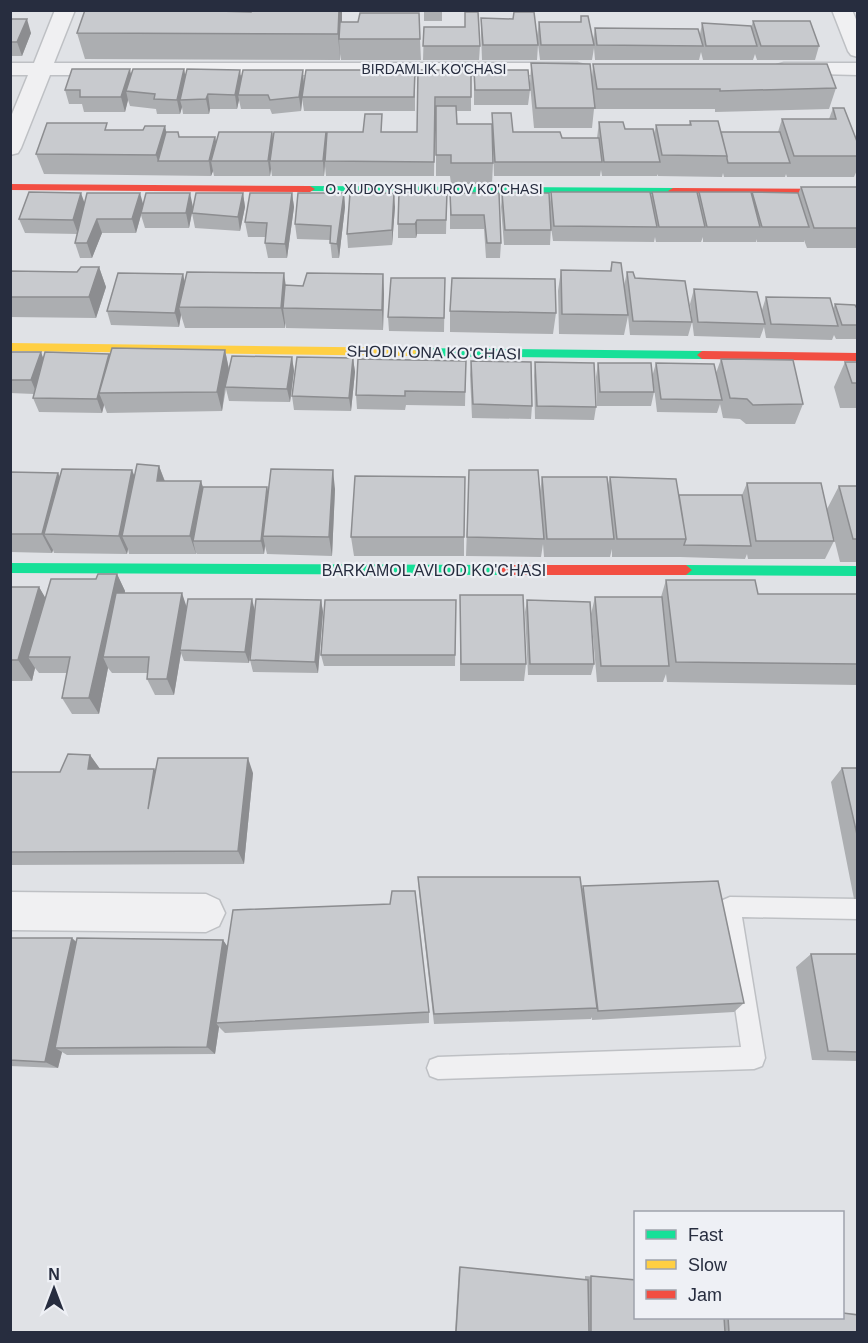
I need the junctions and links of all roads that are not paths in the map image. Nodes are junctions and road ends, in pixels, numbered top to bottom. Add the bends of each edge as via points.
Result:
1 (65, 10) edge
2 (842, 10) edge
3 (858, 51) edge
4 (10, 69) edge
5 (594, 69) edge
6 (762, 69) edge
7 (858, 69) edge
8 (42, 70) junction
9 (10, 148) edge
10 (10, 186) edge
11 (858, 192) edge
12 (10, 347) edge
13 (858, 357) edge
14 (10, 568) edge
15 (858, 571) edge
16 (858, 909) edge
17 (10, 911) edge
18 (206, 913) dead end
19 (438, 1068) dead end

1 - 8 street
2 - 3 street
4 - 8 street, BIRDAMLIK KO'CHASI
5 - 8 street, BIRDAMLIK KO'CHASI
6 - 7 street
8 - 9 street
10 - 11 street, O. XUDOYSHUKUROV KO'CHASI
12 - 13 street, SHODIYONA KO'CHASI
14 - 15 street, BARKAMOL AVLOD KO'CHASI
16 - 19 lane via 730,907 754,1058
17 - 18 street

